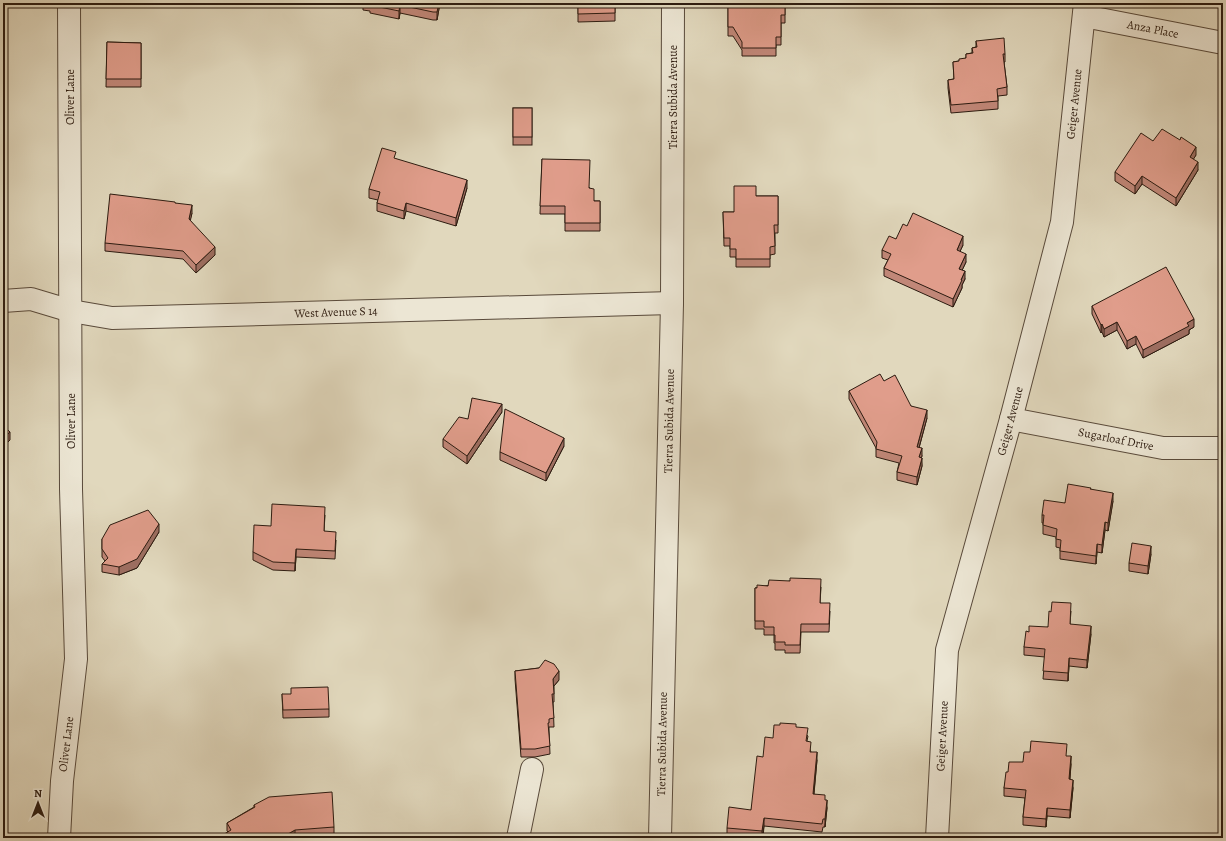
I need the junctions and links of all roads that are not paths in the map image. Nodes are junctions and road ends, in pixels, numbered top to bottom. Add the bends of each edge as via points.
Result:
1 (70, 3) edge
2 (673, 3) edge
3 (1084, 9) edge
4 (1223, 43) edge
5 (3, 301) edge
6 (672, 303) junction
7 (71, 311) junction
8 (1011, 419) junction
9 (1223, 448) edge
10 (532, 769) dead end
11 (59, 838) edge
12 (518, 838) edge
13 (660, 838) edge
14 (937, 838) edge

1 - 7 street, Oliver Lane
2 - 6 street, Tierra Subida Avenue
3 - 4 street, Anza Place
3 - 8 street, Geiger Avenue via 1062,222
5 - 7 street, West Avenue S 14 via 31,299
6 - 7 street, West Avenue S 14 via 112,318
6 - 13 street, Tierra Subida Avenue
7 - 11 street, Oliver Lane via 71,489 76,659 62,781
8 - 9 street, Sugarloaf Drive via 1163,448
8 - 14 street, Geiger Avenue via 947,650
10 - 12 street

